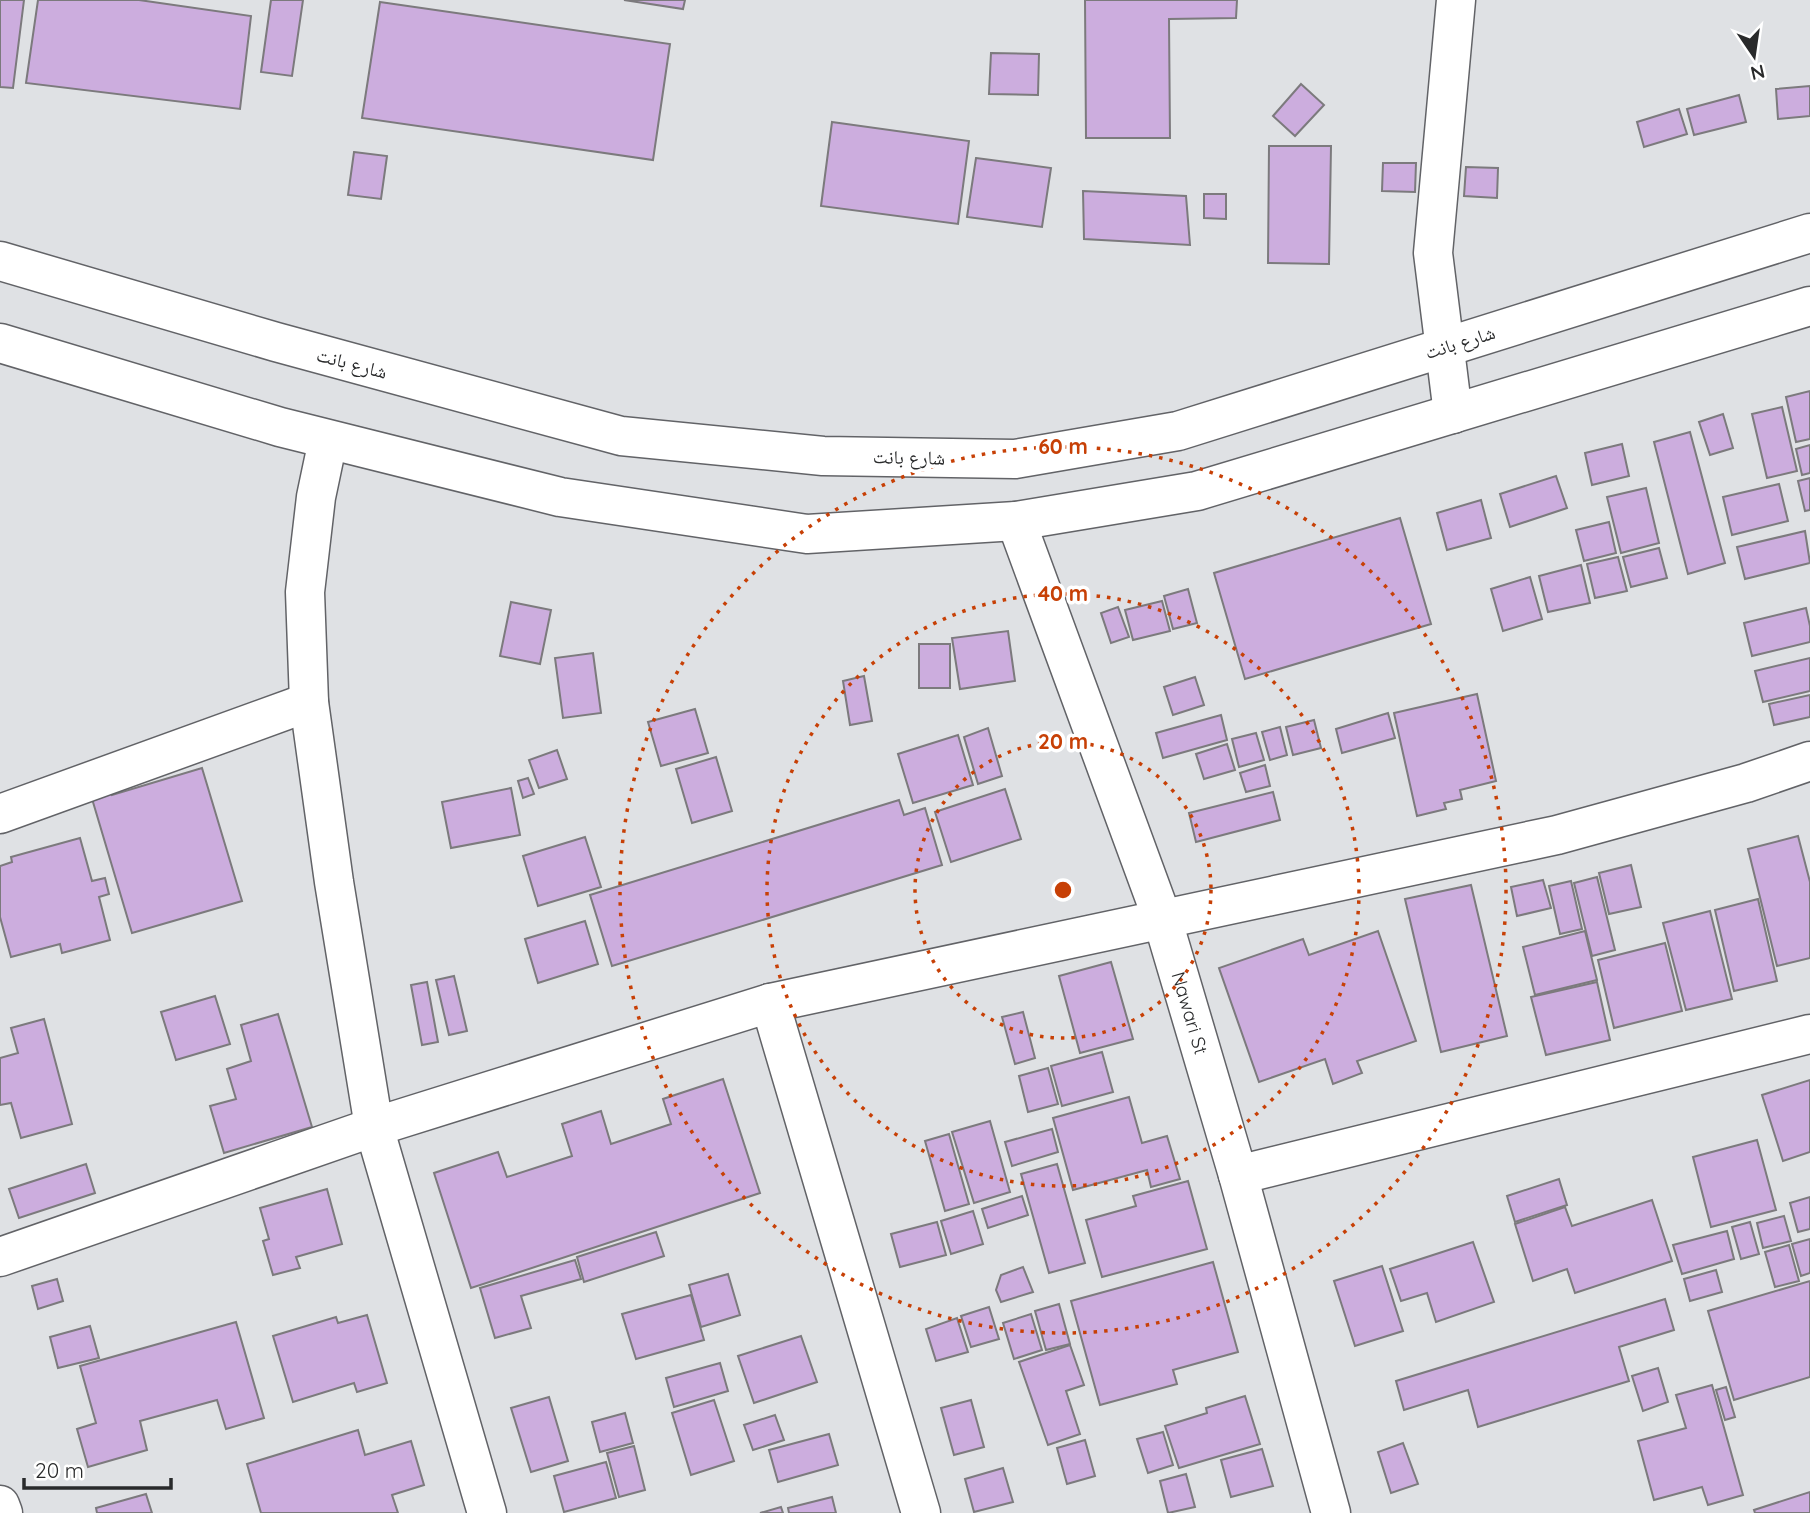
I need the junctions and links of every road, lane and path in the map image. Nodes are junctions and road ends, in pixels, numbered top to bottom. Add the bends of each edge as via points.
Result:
1 (1456, 0) edge
2 (1810, 233) edge
3 (0, 261) edge
4 (1810, 306) edge
5 (0, 343) edge
6 (1444, 347) junction
7 (1453, 414) junction
8 (328, 440) junction
9 (1016, 522) junction
10 (309, 702) junction
11 (1810, 761) edge
12 (0, 814) edge
13 (1162, 918) junction
14 (770, 1003) junction
15 (1810, 1034) edge
16 (374, 1127) junction
17 (1238, 1175) junction
18 (0, 1257) edge
19 (0, 1505) edge
20 (3, 1513) edge
21 (486, 1513) edge
22 (921, 1513) edge
23 (1331, 1513) edge

1 - 6 street via 1433,253
2 - 6 street, شارع بانت
3 - 6 street, شارع بانت via 621,436 823,456 1015,459 1178,431
4 - 7 street
5 - 8 street
6 - 7 street
7 - 9 street via 1197,491
8 - 9 street via 560,497 807,534
8 - 10 street via 305,592
9 - 13 street, Nawari St
10 - 12 street
10 - 16 street
11 - 13 street via 1558,835
13 - 14 street
13 - 17 street, Nawari St
14 - 16 street
14 - 22 street
15 - 17 street
16 - 18 street
16 - 21 street
17 - 23 street, Nawari St
19 - 20 street

